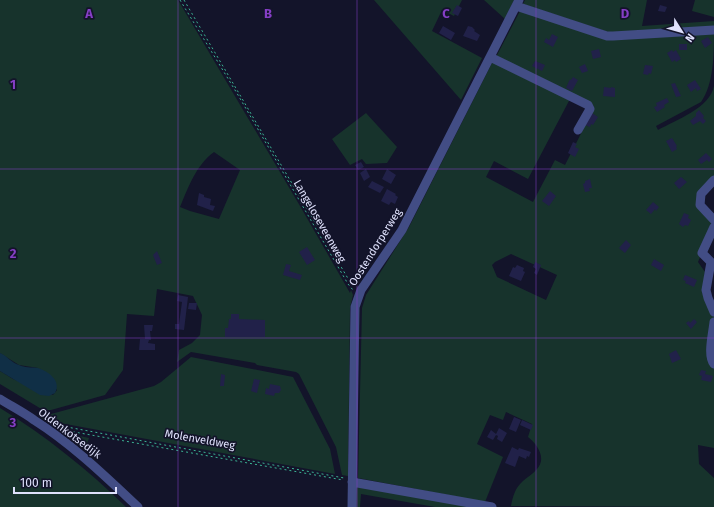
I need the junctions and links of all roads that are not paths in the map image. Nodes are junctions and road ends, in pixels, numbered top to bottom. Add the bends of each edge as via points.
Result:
1 (517, 3) edge
2 (714, 30) edge
3 (490, 57) junction
4 (578, 130) dead end
5 (714, 180) edge
6 (714, 220) edge
7 (714, 227) edge
8 (714, 312) edge
9 (714, 322) edge
10 (714, 364) edge
11 (0, 399) edge
12 (352, 482) junction
13 (138, 507) edge
14 (352, 507) edge
15 (492, 507) edge

1 - 2 street via 607,36
1 - 3 street, Oostendorperweg
3 - 4 street via 588,104 590,108
3 - 12 street, Oostendorperweg via 402,230 358,297 355,307
5 - 6 street via 701,194 700,205
7 - 8 street via 702,253 711,262 706,290
9 - 10 street via 710,356
11 - 13 street, Oldenkotsedijk via 44,427 90,462
12 - 14 street, Oostendorperweg
12 - 15 street

